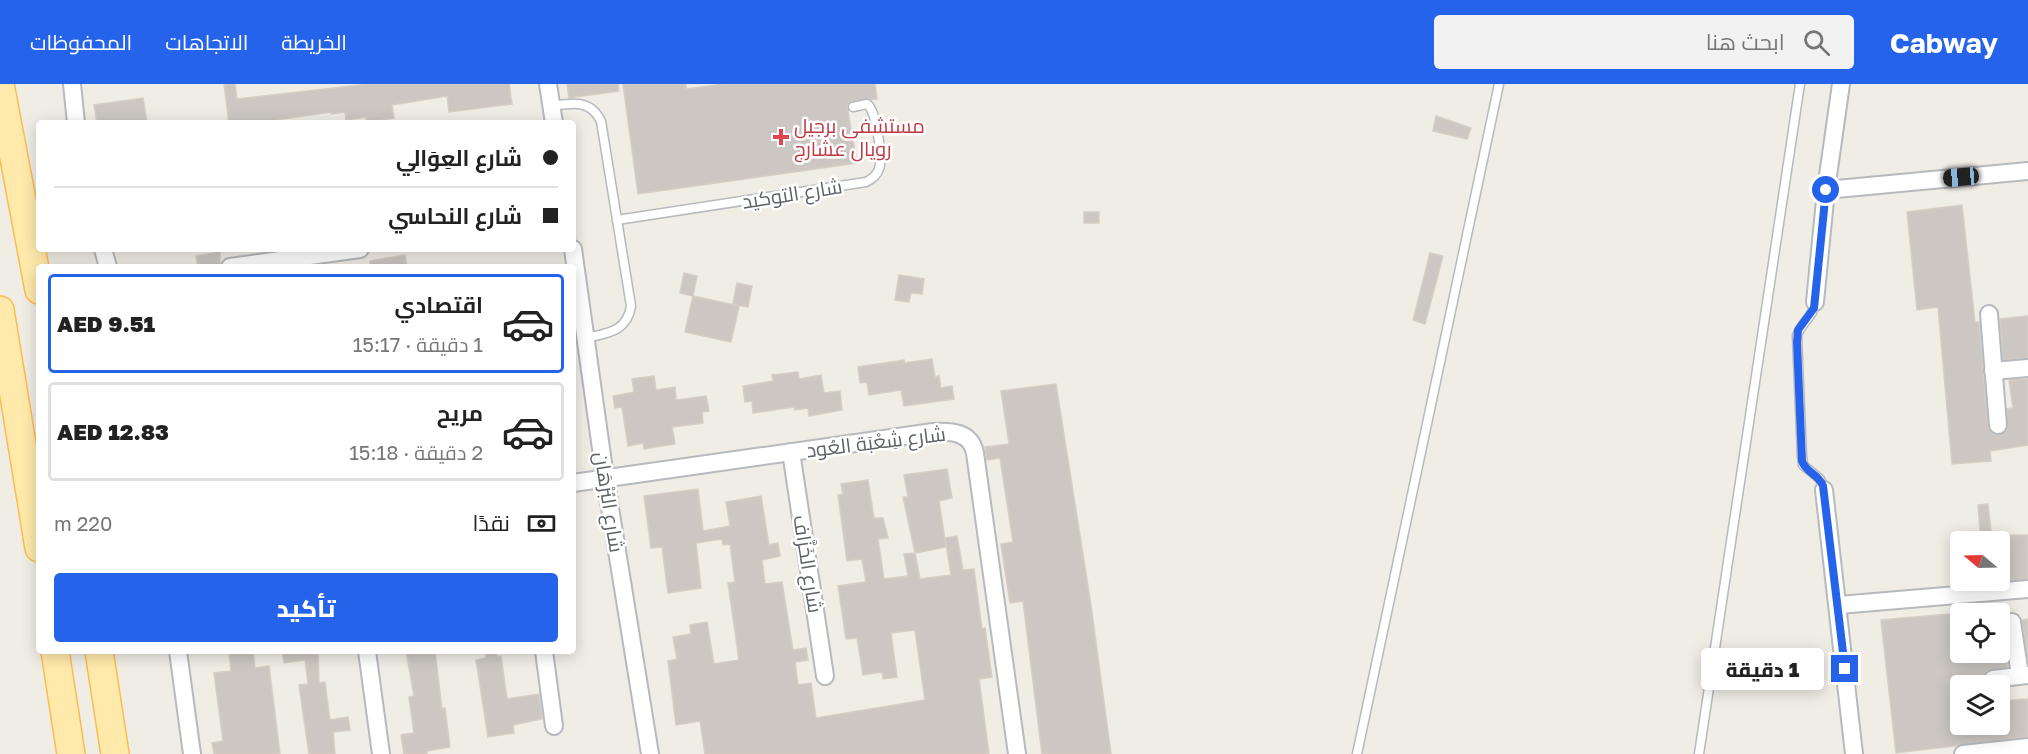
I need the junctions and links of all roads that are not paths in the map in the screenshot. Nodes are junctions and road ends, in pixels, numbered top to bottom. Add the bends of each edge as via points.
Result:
1 (0, 84) edge
2 (72, 84) edge
3 (548, 84) edge
4 (1499, 84) edge
5 (1800, 84) edge
6 (1841, 84) edge
7 (552, 106) junction
8 (853, 106) dead end
9 (76, 120) edge
10 (554, 120) edge
11 (2028, 171) edge
12 (1826, 190) junction
13 (617, 220) junction
14 (338, 252) edge
15 (252, 264) edge
16 (576, 270) edge
17 (36, 274) edge
18 (1815, 302) joint
19 (0, 310) edge
20 (1989, 314) dead end
21 (586, 338) junction
22 (6, 365) edge
23 (2028, 368) edge
24 (1993, 371) junction
25 (1998, 425) dead end
26 (791, 452) junction
27 (605, 477) junction
28 (576, 482) edge
29 (1824, 490) joint
30 (36, 531) edge
31 (2028, 590) edge
32 (1839, 605) junction
33 (2012, 622) dead end
34 (55, 654) edge
35 (99, 654) edge
36 (177, 654) edge
37 (367, 654) edge
38 (544, 654) edge
39 (2024, 675) edge
40 (825, 676) dead end
41 (554, 726) dead end
42 (2028, 747) edge
43 (70, 754) edge
44 (115, 754) edge
45 (192, 754) edge
46 (381, 754) edge
47 (650, 754) edge
48 (1017, 754) edge
49 (1357, 754) edge
50 (1699, 754) edge
51 (1854, 754) edge
52 (1963, 754) edge

1 - 17 main road
2 - 9 street
3 - 7 street
4 - 49 lane
5 - 50 lane
6 - 12 street
7 - 10 street
7 - 13 lane via 581,103 598,115
8 - 13 lane, شارع التوكيد via 867,104 874,112 880,164 876,175 866,182
11 - 12 street
12 - 18 street
13 - 21 lane via 630,315 620,329
14 - 15 street
16 - 21 street, شارع البُرْهَان
18 - 29 lane via 1813,313 1797,336 1802,461 1820,479
19 - 22 main road
20 - 24 street
21 - 27 street, شارع البُرْهَان
22 - 30 main road
23 - 24 street
24 - 25 street
26 - 27 street, شارع شِعْبَة العُود
26 - 40 street, شارع الخَزَّاف
26 - 48 street, شارع شِعْبَة العُود via 941,432 962,435 971,442
27 - 28 street, شارع شِعْبَة العُود
27 - 47 street, شارع البُرْهَان
29 - 32 street
31 - 32 street
32 - 51 street
33 - 39 street
34 - 43 main road
35 - 44 main road
36 - 45 street
37 - 46 street
38 - 41 street
42 - 52 street

